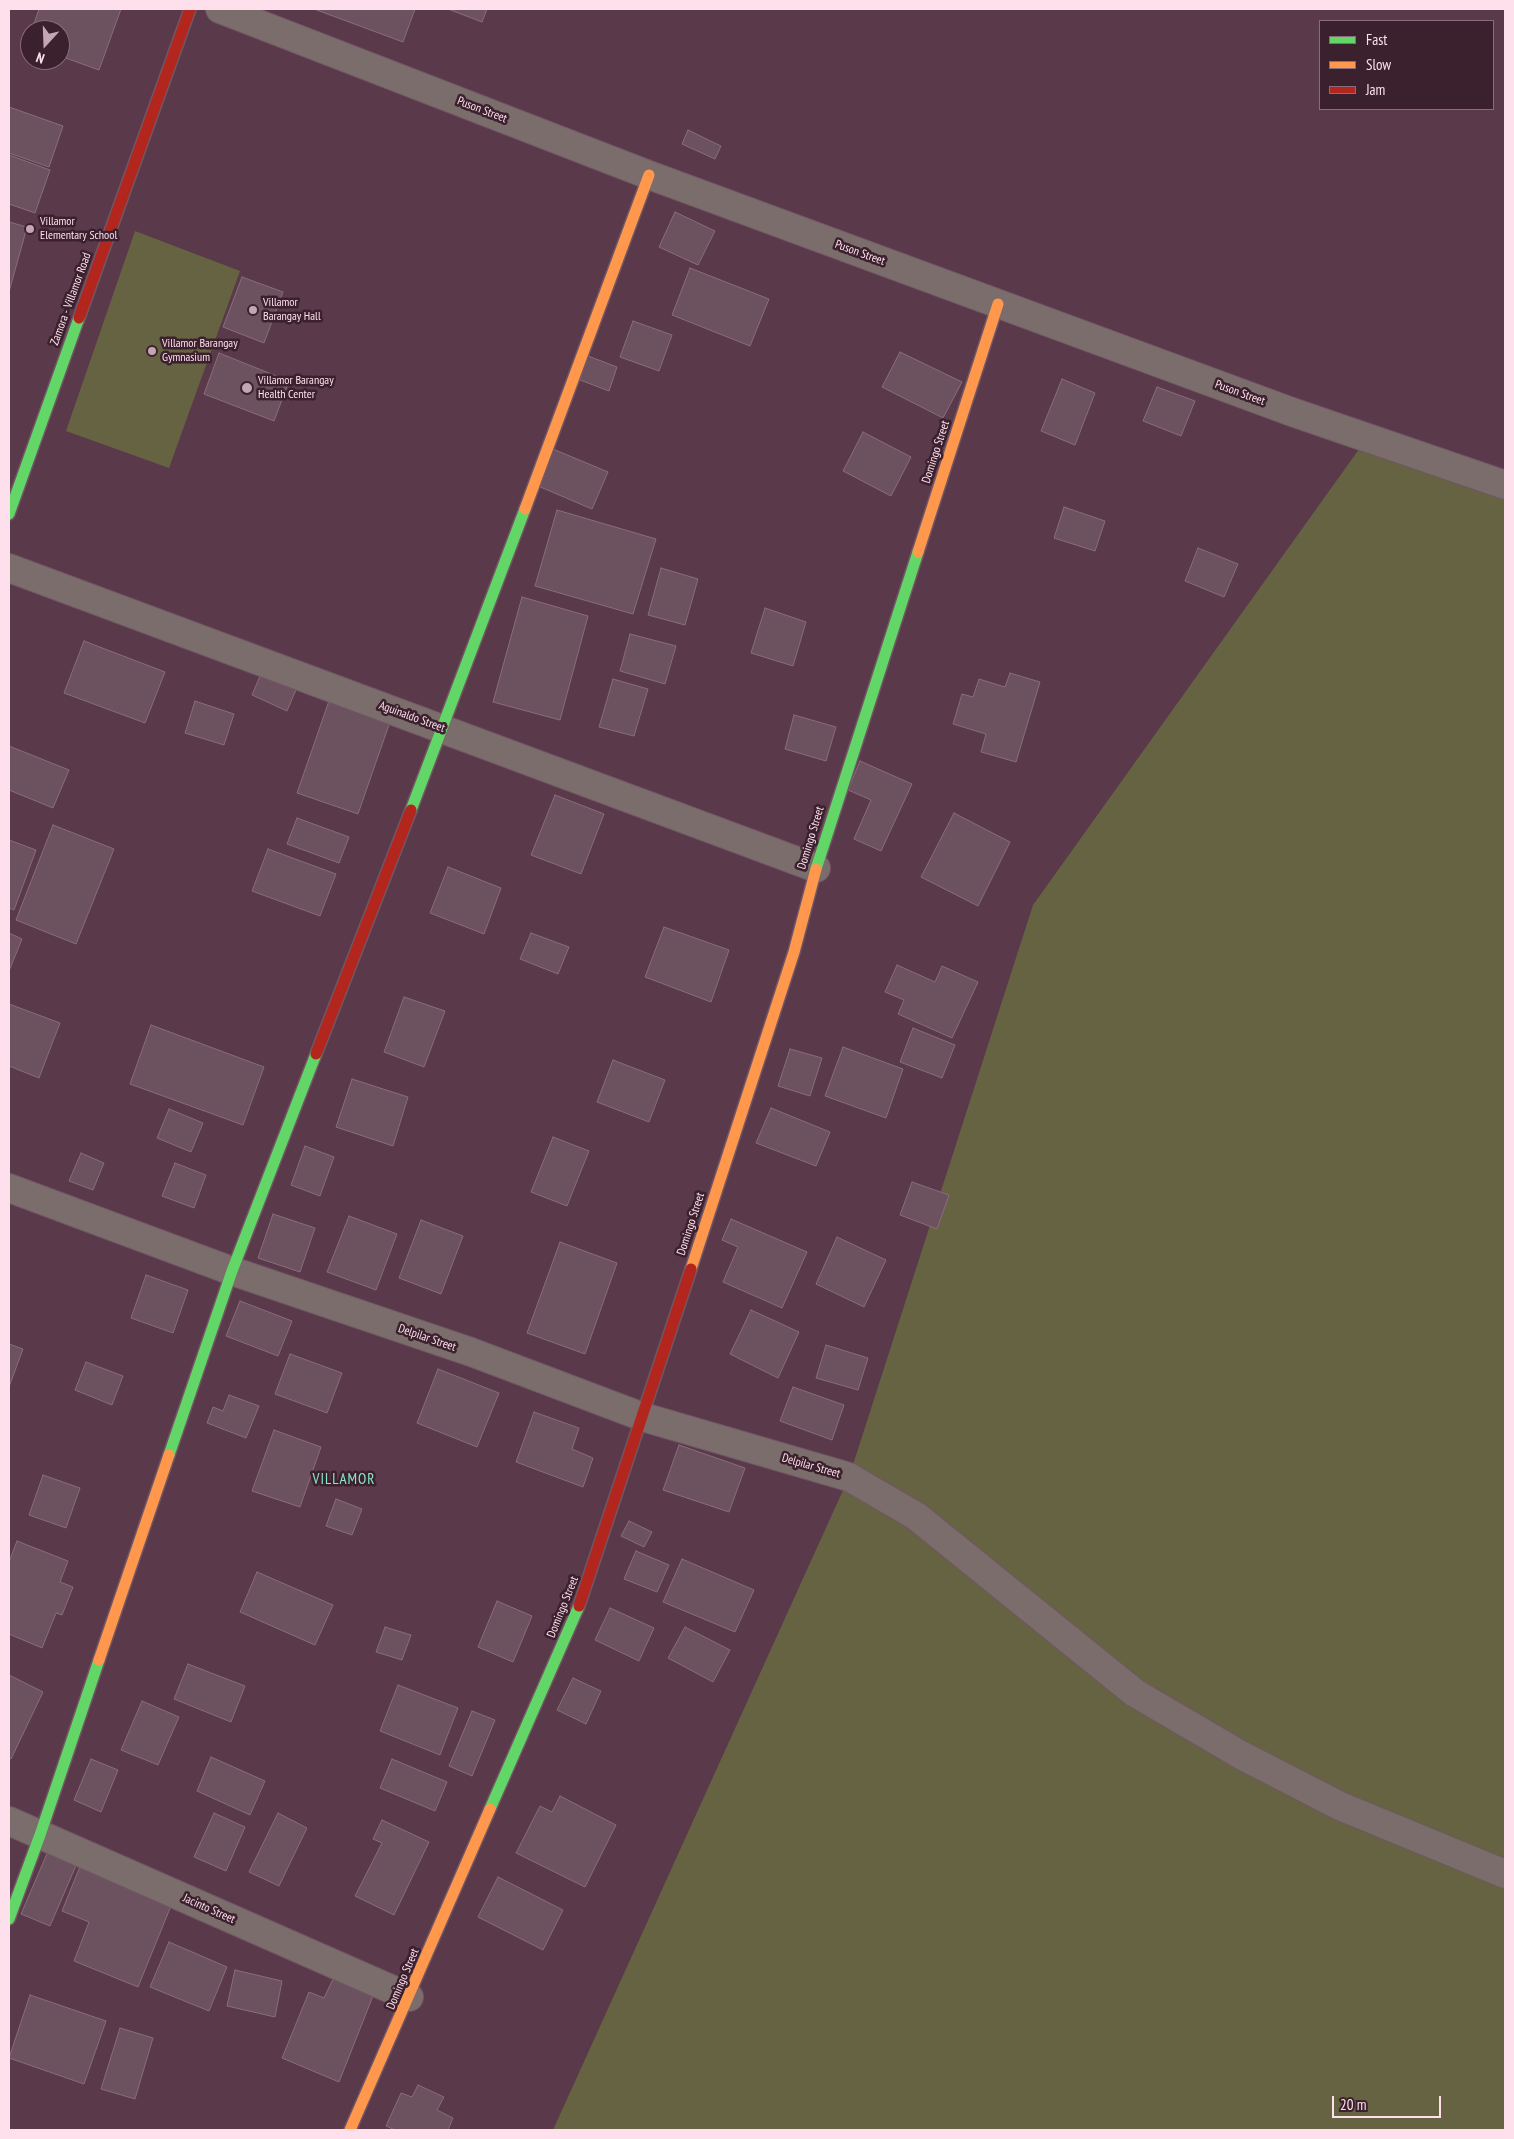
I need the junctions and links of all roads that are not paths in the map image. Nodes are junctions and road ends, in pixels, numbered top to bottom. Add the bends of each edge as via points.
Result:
1 (190, 9) edge
2 (220, 9) edge
3 (649, 175) junction
4 (998, 304) junction
5 (1505, 486) edge
6 (9, 514) edge
7 (9, 568) edge
8 (443, 729) junction
9 (816, 868) junction
10 (9, 1188) edge
11 (232, 1271) junction
12 (643, 1417) junction
13 (9, 1821) edge
14 (40, 1835) junction
15 (1505, 1874) edge
16 (9, 1919) edge
17 (409, 1997) junction
18 (350, 2130) edge

1 - 6 street, Zamora - Villamor Road
2 - 3 street, Puson Street
3 - 4 street, Puson Street
3 - 8 street
4 - 5 street, Puson Street
4 - 9 street, Domingo Street
7 - 8 street, Aguinaldo Street
8 - 9 street, Aguinaldo Street
8 - 11 street
9 - 12 street, Domingo Street via 794,952
10 - 11 street, Delpilar Street
11 - 12 street, Delpilar Street via 471,1352
11 - 14 street
12 - 15 street, Delpilar Street via 849,1477 916,1516 1135,1693 1241,1755 1340,1806
12 - 17 street, Domingo Street via 585,1592
13 - 14 street, Jacinto Street
14 - 16 street
14 - 17 street, Jacinto Street
17 - 18 street, Domingo Street

